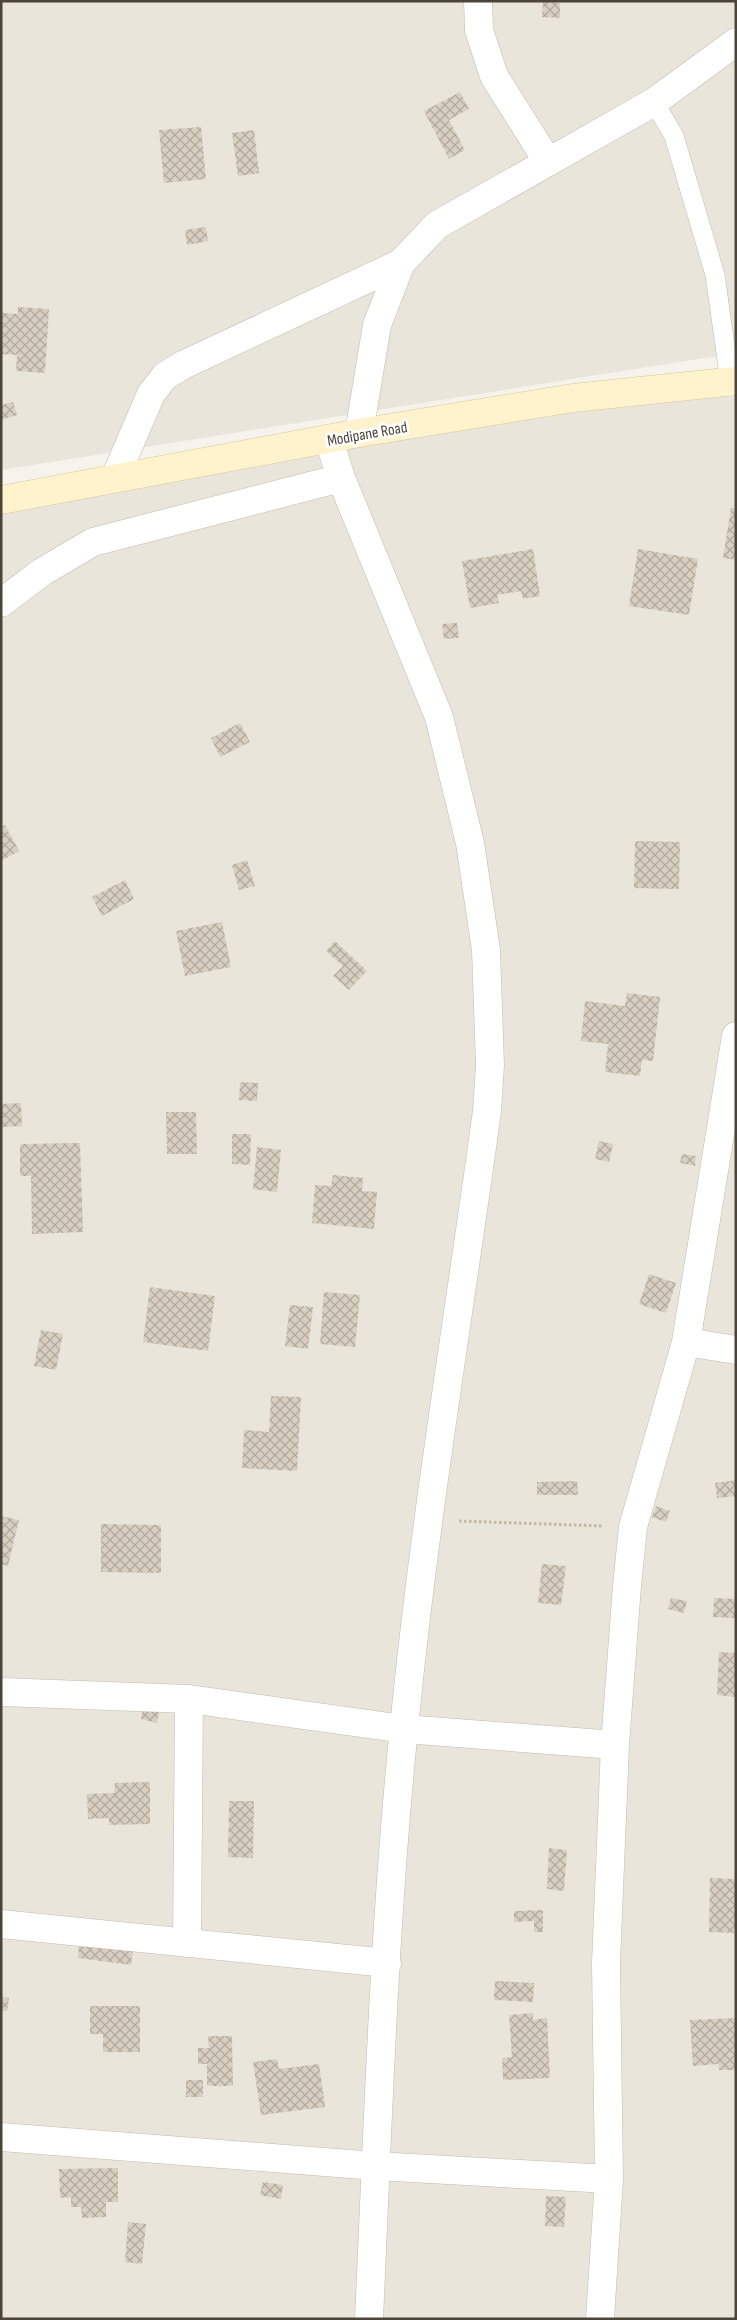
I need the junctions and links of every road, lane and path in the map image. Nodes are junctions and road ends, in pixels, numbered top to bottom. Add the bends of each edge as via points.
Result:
1 (478, 1) edge
2 (736, 42) edge
3 (654, 102) junction
4 (548, 162) junction
5 (401, 262) junction
6 (733, 381) edge
7 (359, 433) junction
8 (329, 440) junction
9 (115, 478) junction
10 (341, 478) junction
11 (1, 500) edge
12 (1, 603) edge
13 (736, 1036) edge
14 (686, 1342) junction
15 (736, 1350) edge
16 (428, 1520) junction
17 (634, 1527) junction
18 (1, 1692) edge
19 (189, 1700) junction
20 (404, 1728) junction
21 (615, 1745) junction
22 (1, 1924) edge
23 (187, 1943) junction
24 (387, 1963) junction
25 (1, 2137) edge
26 (376, 2166) junction
27 (608, 2179) junction
28 (369, 2319) edge
29 (600, 2319) edge

1 - 4 street via 479,30 494,76
2 - 3 street
3 - 4 street
3 - 6 lane via 674,136 715,276
4 - 5 street via 437,225
5 - 7 street via 377,325
5 - 9 street via 165,376 150,394
6 - 7 main road, Modipane Road via 573,398
7 - 8 main road, Modipane Road
8 - 9 main road, Modipane Road
8 - 10 street
9 - 11 main road, Modipane Road
10 - 12 street via 93,542 42,572
10 - 16 street via 439,717 470,843 486,950 490,1065 487,1111
13 - 14 street
14 - 15 street
14 - 17 street
16 - 17 path
16 - 20 street
17 - 21 street
18 - 19 street
19 - 20 street
19 - 23 street
20 - 21 street
20 - 24 street
21 - 27 street via 606,1963
22 - 23 street
23 - 24 street
24 - 26 street
25 - 26 street
26 - 27 street
26 - 28 street
27 - 29 street

